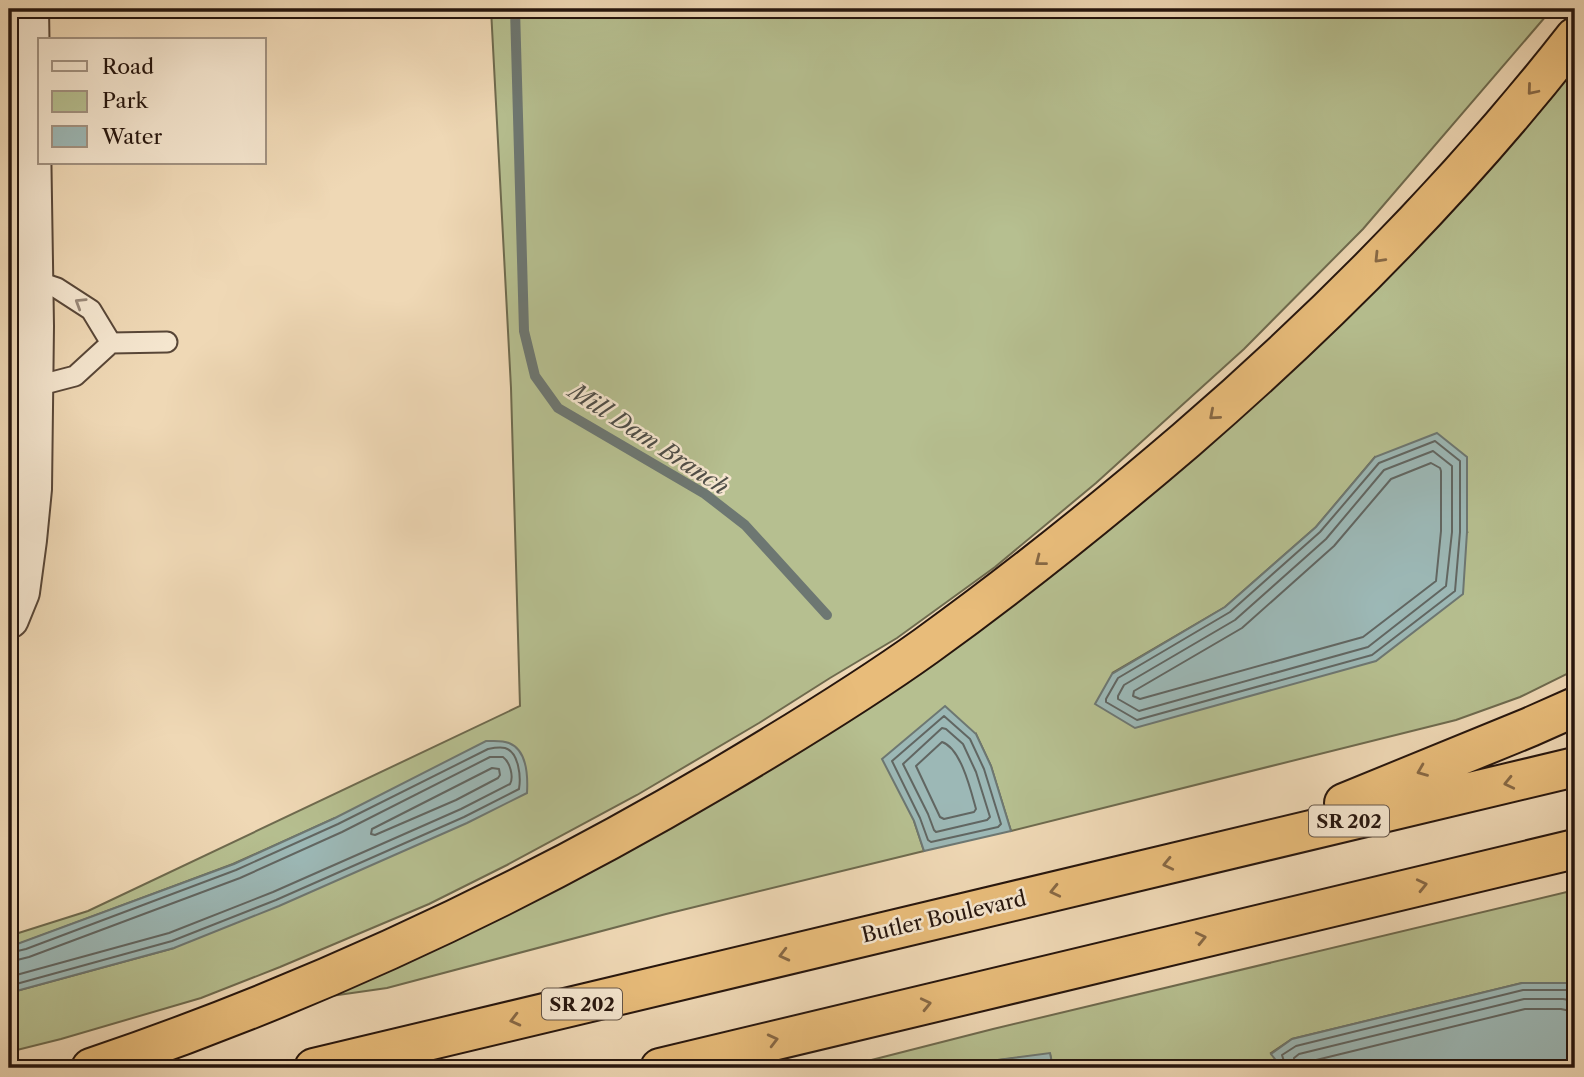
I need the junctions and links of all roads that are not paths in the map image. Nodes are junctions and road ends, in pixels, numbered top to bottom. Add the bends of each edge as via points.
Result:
1 (29, 9) edge
2 (1575, 37) edge
3 (33, 280) junction
4 (167, 342) dead end
5 (111, 343) junction
6 (21, 387) edge
7 (9, 619) edge
8 (1575, 707) edge
9 (1575, 767) edge
10 (1575, 849) edge
11 (1228, 850) junction
12 (91, 1068) edge
13 (314, 1068) edge
14 (660, 1068) edge

1 - 3 street
2 -> 12 highway via 1450,186 1259,376 1060,546 922,649 699,790 493,902 318,981
5 -> 3 lane via 91,310 57,288
3 - 6 street
4 - 5 lane
5 - 6 lane via 75,376
6 - 7 street via 32,489 20,592
8 -> 11 highway
9 -> 11 highway, Butler Boulevard / SR 202
14 -> 10 highway
11 -> 13 highway, Butler Boulevard / SR 202

